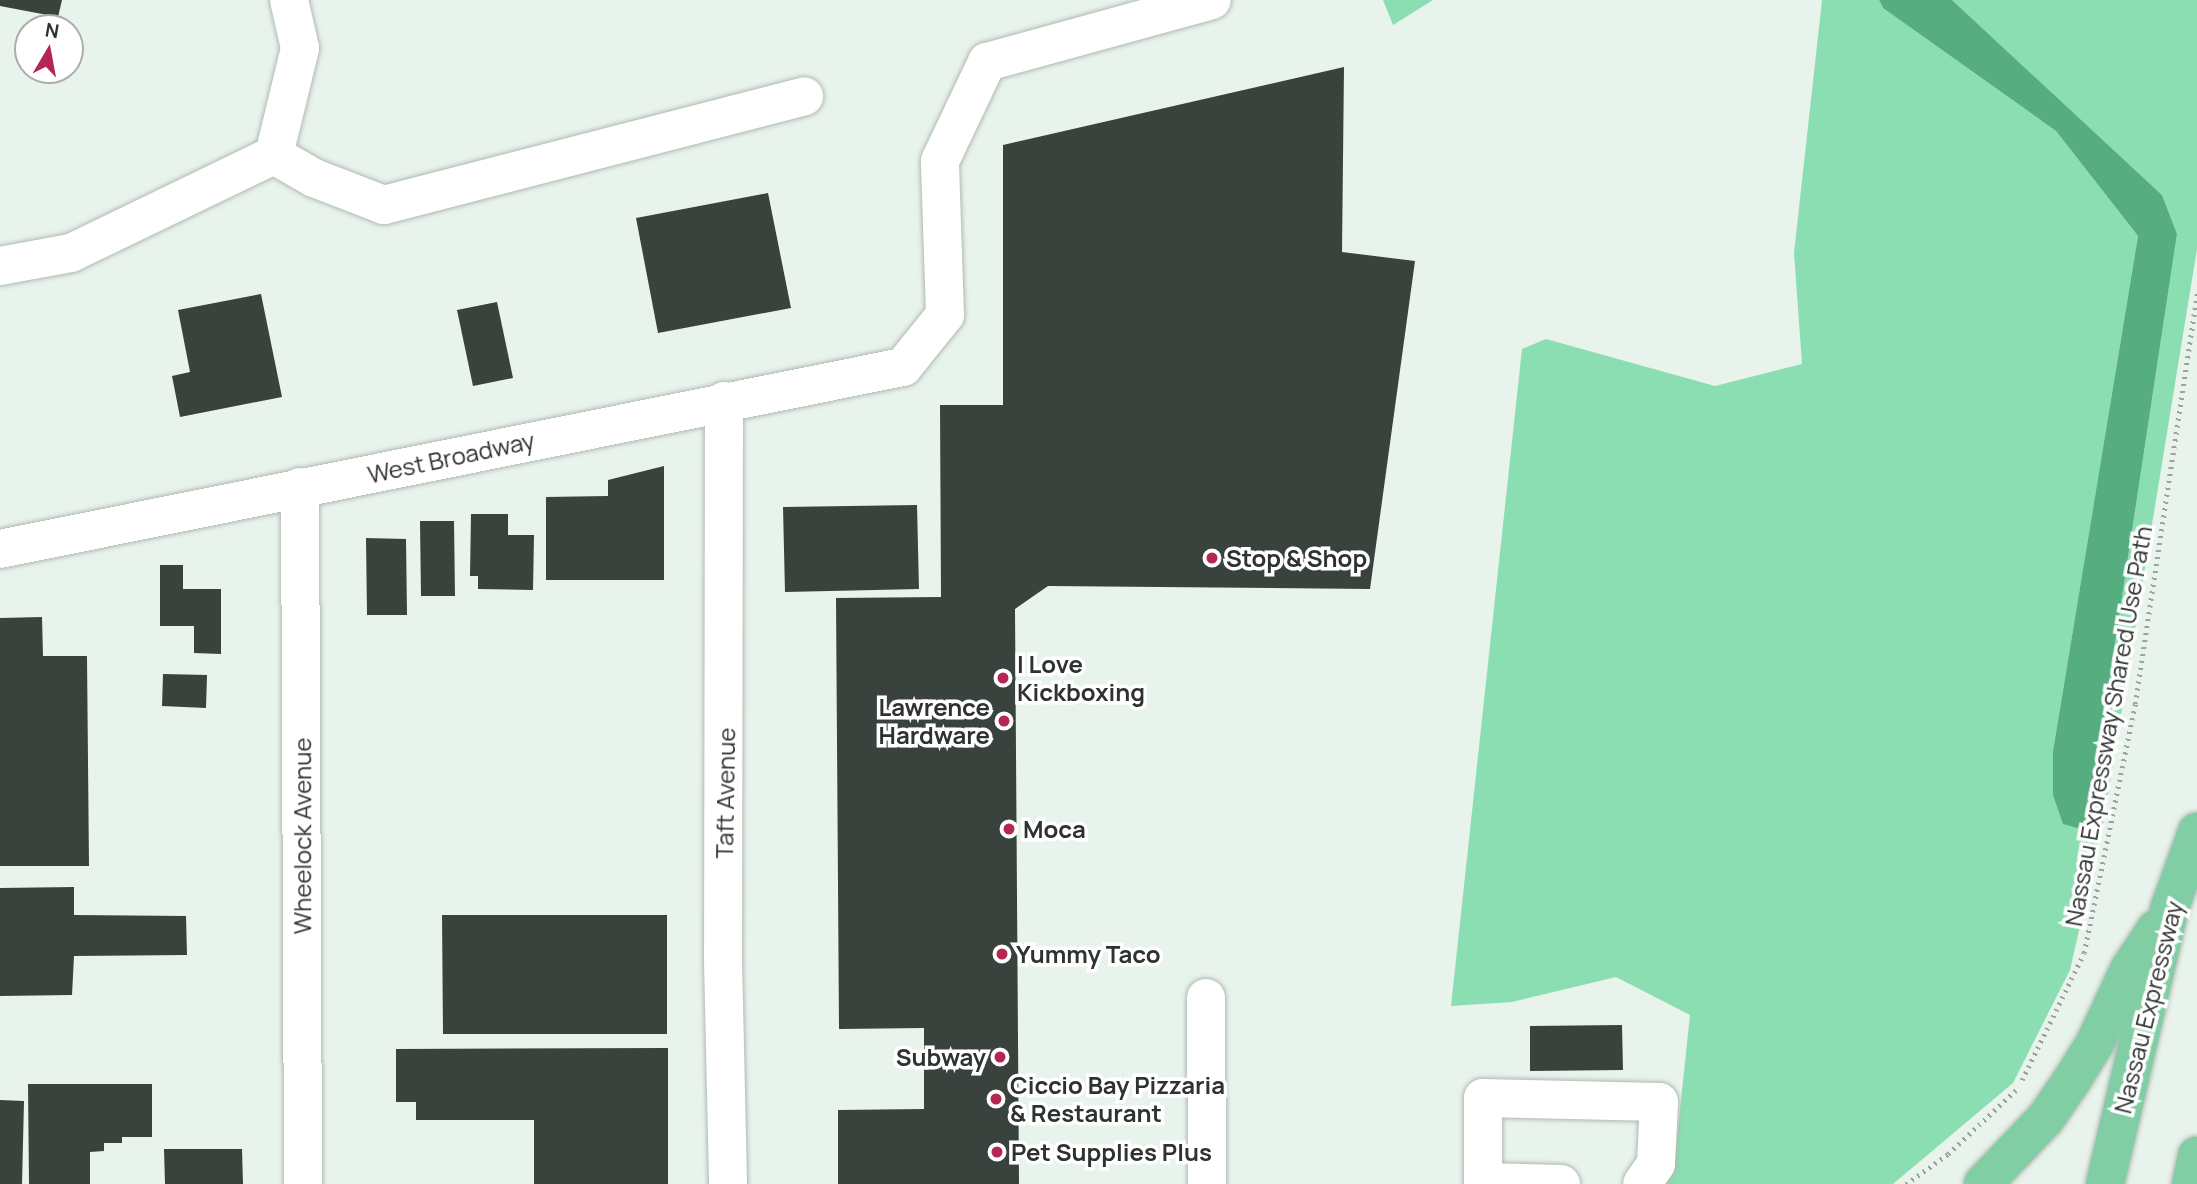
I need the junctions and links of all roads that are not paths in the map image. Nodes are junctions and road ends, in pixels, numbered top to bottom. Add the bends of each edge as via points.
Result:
1 (289, 0) edge
2 (1212, 0) edge
3 (804, 96) dead end
4 (274, 155) junction
5 (0, 266) edge
6 (724, 401) junction
7 (300, 487) junction
8 (0, 549) edge
9 (2197, 832) edge
10 (2170, 907) junction
11 (1206, 998) dead end
12 (2197, 1156) edge
13 (1483, 1183) edge
14 (303, 1184) edge
15 (728, 1184) edge
16 (1207, 1184) edge
17 (1561, 1184) edge
18 (1642, 1184) edge
19 (1983, 1184) edge
20 (2105, 1184) edge
21 (2191, 1184) edge

1 - 4 street via 300,48
2 - 6 street, West Broadway via 987,62 940,161 945,315 902,367
3 - 4 street via 384,205 314,178
4 - 5 street via 71,253
6 - 7 street, West Broadway
6 - 15 street, Taft Avenue
7 - 8 street, West Broadway
7 - 14 street, Wheelock Avenue
9 - 10 highway, Nassau Expressway
10 - 19 highway via 2129,970 2072,1080 2046,1118
10 - 20 highway, Nassau Expressway
11 - 16 street
12 - 21 highway
13 - 17 street
13 - 18 street via 1483,1098 1659,1102 1656,1164

